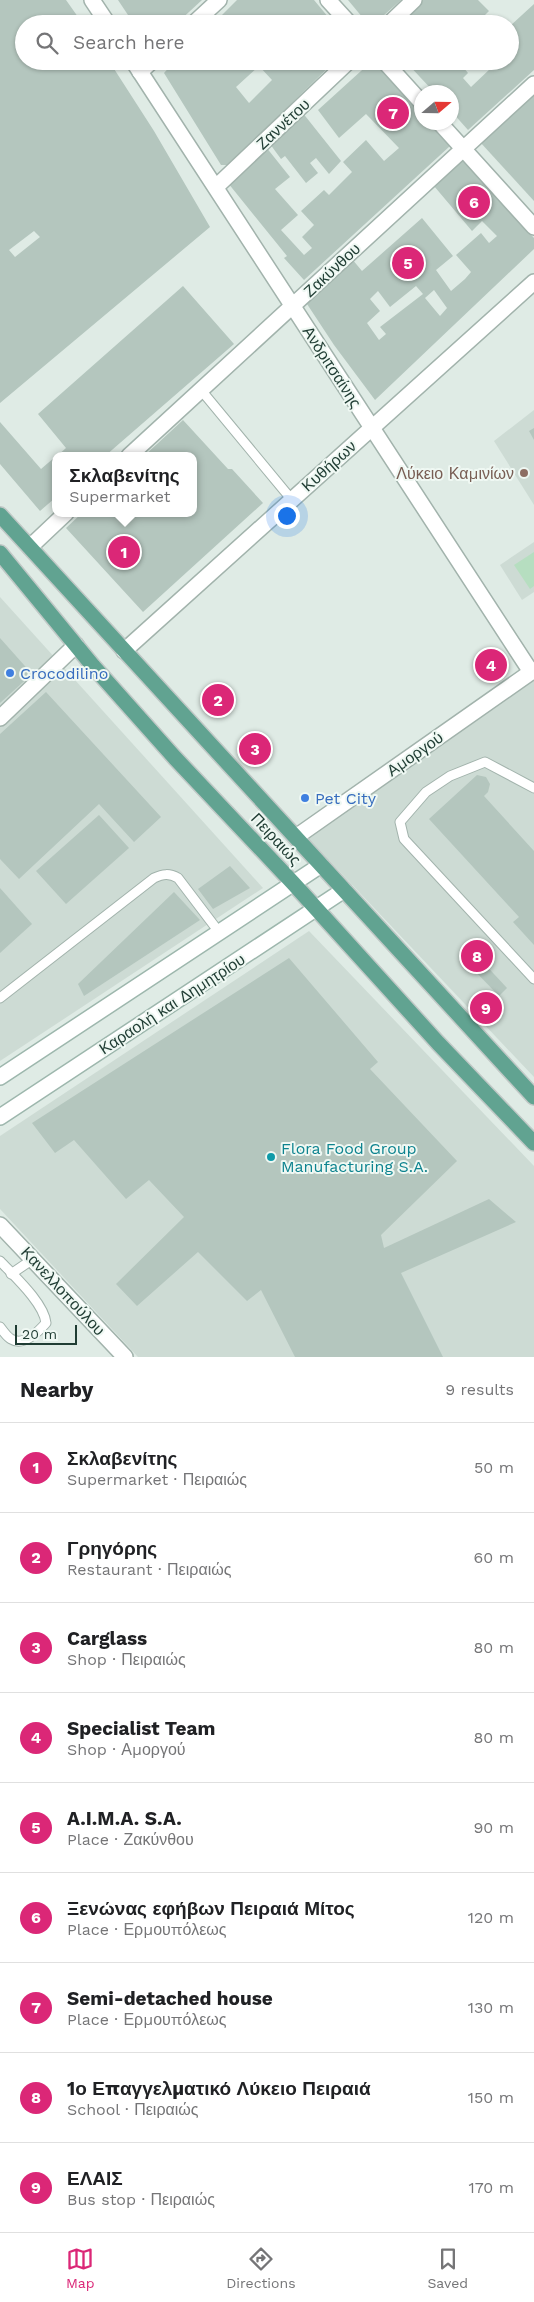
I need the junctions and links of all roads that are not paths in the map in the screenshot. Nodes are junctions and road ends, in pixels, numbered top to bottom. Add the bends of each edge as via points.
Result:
1 (92, 0) edge
2 (219, 0) edge
3 (328, 0) edge
4 (414, 0) edge
5 (102, 15) edge
6 (203, 15) edge
7 (342, 15) edge
8 (398, 15) edge
9 (139, 70) edge
10 (340, 70) edge
11 (392, 70) edge
12 (534, 84) edge
13 (414, 93) edge
14 (446, 130) edge
15 (464, 150) junction
16 (216, 187) junction
17 (534, 227) edge
18 (534, 282) edge
19 (292, 307) junction
20 (201, 390) junction
21 (372, 428) junction
22 (133, 452) edge
23 (292, 500) junction
24 (0, 515) edge
25 (62, 517) edge
26 (30, 547) junction
27 (1, 557) edge
28 (76, 645) junction
29 (124, 651) junction
30 (533, 671) edge
31 (0, 718) edge
32 (534, 788) edge
33 (296, 837) junction
34 (321, 865) junction
35 (293, 883) junction
36 (344, 890) junction
37 (316, 908) junction
38 (219, 932) junction
39 (534, 979) edge
40 (0, 998) edge
41 (0, 1077) edge
42 (534, 1097) edge
43 (0, 1117) edge
44 (534, 1142) edge
45 (0, 1224) edge
46 (33, 1259) junction
47 (0, 1261) edge
48 (11, 1274) junction
49 (0, 1327) edge
50 (125, 1357) edge

1 - 5 street
2 - 6 street
3 - 7 street
4 - 8 street
9 - 16 street, Ανδριτσαίνης
10 - 16 street, Ζαννέτου
11 - 13 street
12 - 15 street, Ζακύνθου
14 - 15 street
15 - 17 street
15 - 19 street, Ζακύνθου
16 - 19 street, Ανδριτσαίνης
18 - 21 street, Κυθήρων
19 - 20 street, Ζακύνθου
19 - 21 street, Ανδριτσαίνης
20 - 22 street, Ζακύνθου
20 - 23 lane
21 - 23 street, Κυθήρων
21 - 30 street, Ανδριτσαίνης
23 - 29 street, Κυθήρων
24 - 26 main road, Πειραιώς
25 - 26 street
26 - 29 main road, Πειραιώς
27 - 28 main road, Πειραιώς
28 - 31 street
28 - 35 main road, Πειραιώς via 175,758
29 - 33 main road, Πειραιώς
30 - 33 street, Αμοργού
32 - 39 lane via 485,762 450,776 426,792 400,822 404,839
33 - 34 main road, Πειραιώς
34 - 35 street, Καραολή και Δημητρίου
34 - 36 main road, Πειραιώς
35 - 37 main road, Πειραιώς
35 - 38 street, Καραολή και Δημητρίου
36 - 37 street, Καραολή και Δημητρίου
36 - 42 main road, Πειραιώς
37 - 43 street, Καραολή και Δημητρίου
37 - 44 main road, Πειραιώς via 438,1043
38 - 40 lane via 178,878 162,874
38 - 41 street, Καραολή και Δημητρίου
45 - 46 street, Κανελλοπούλου
46 - 48 lane
46 - 50 street, Κανελλοπούλου
47 - 48 lane
48 - 49 lane via 40,1306 46,1323 19,1341 12,1340

